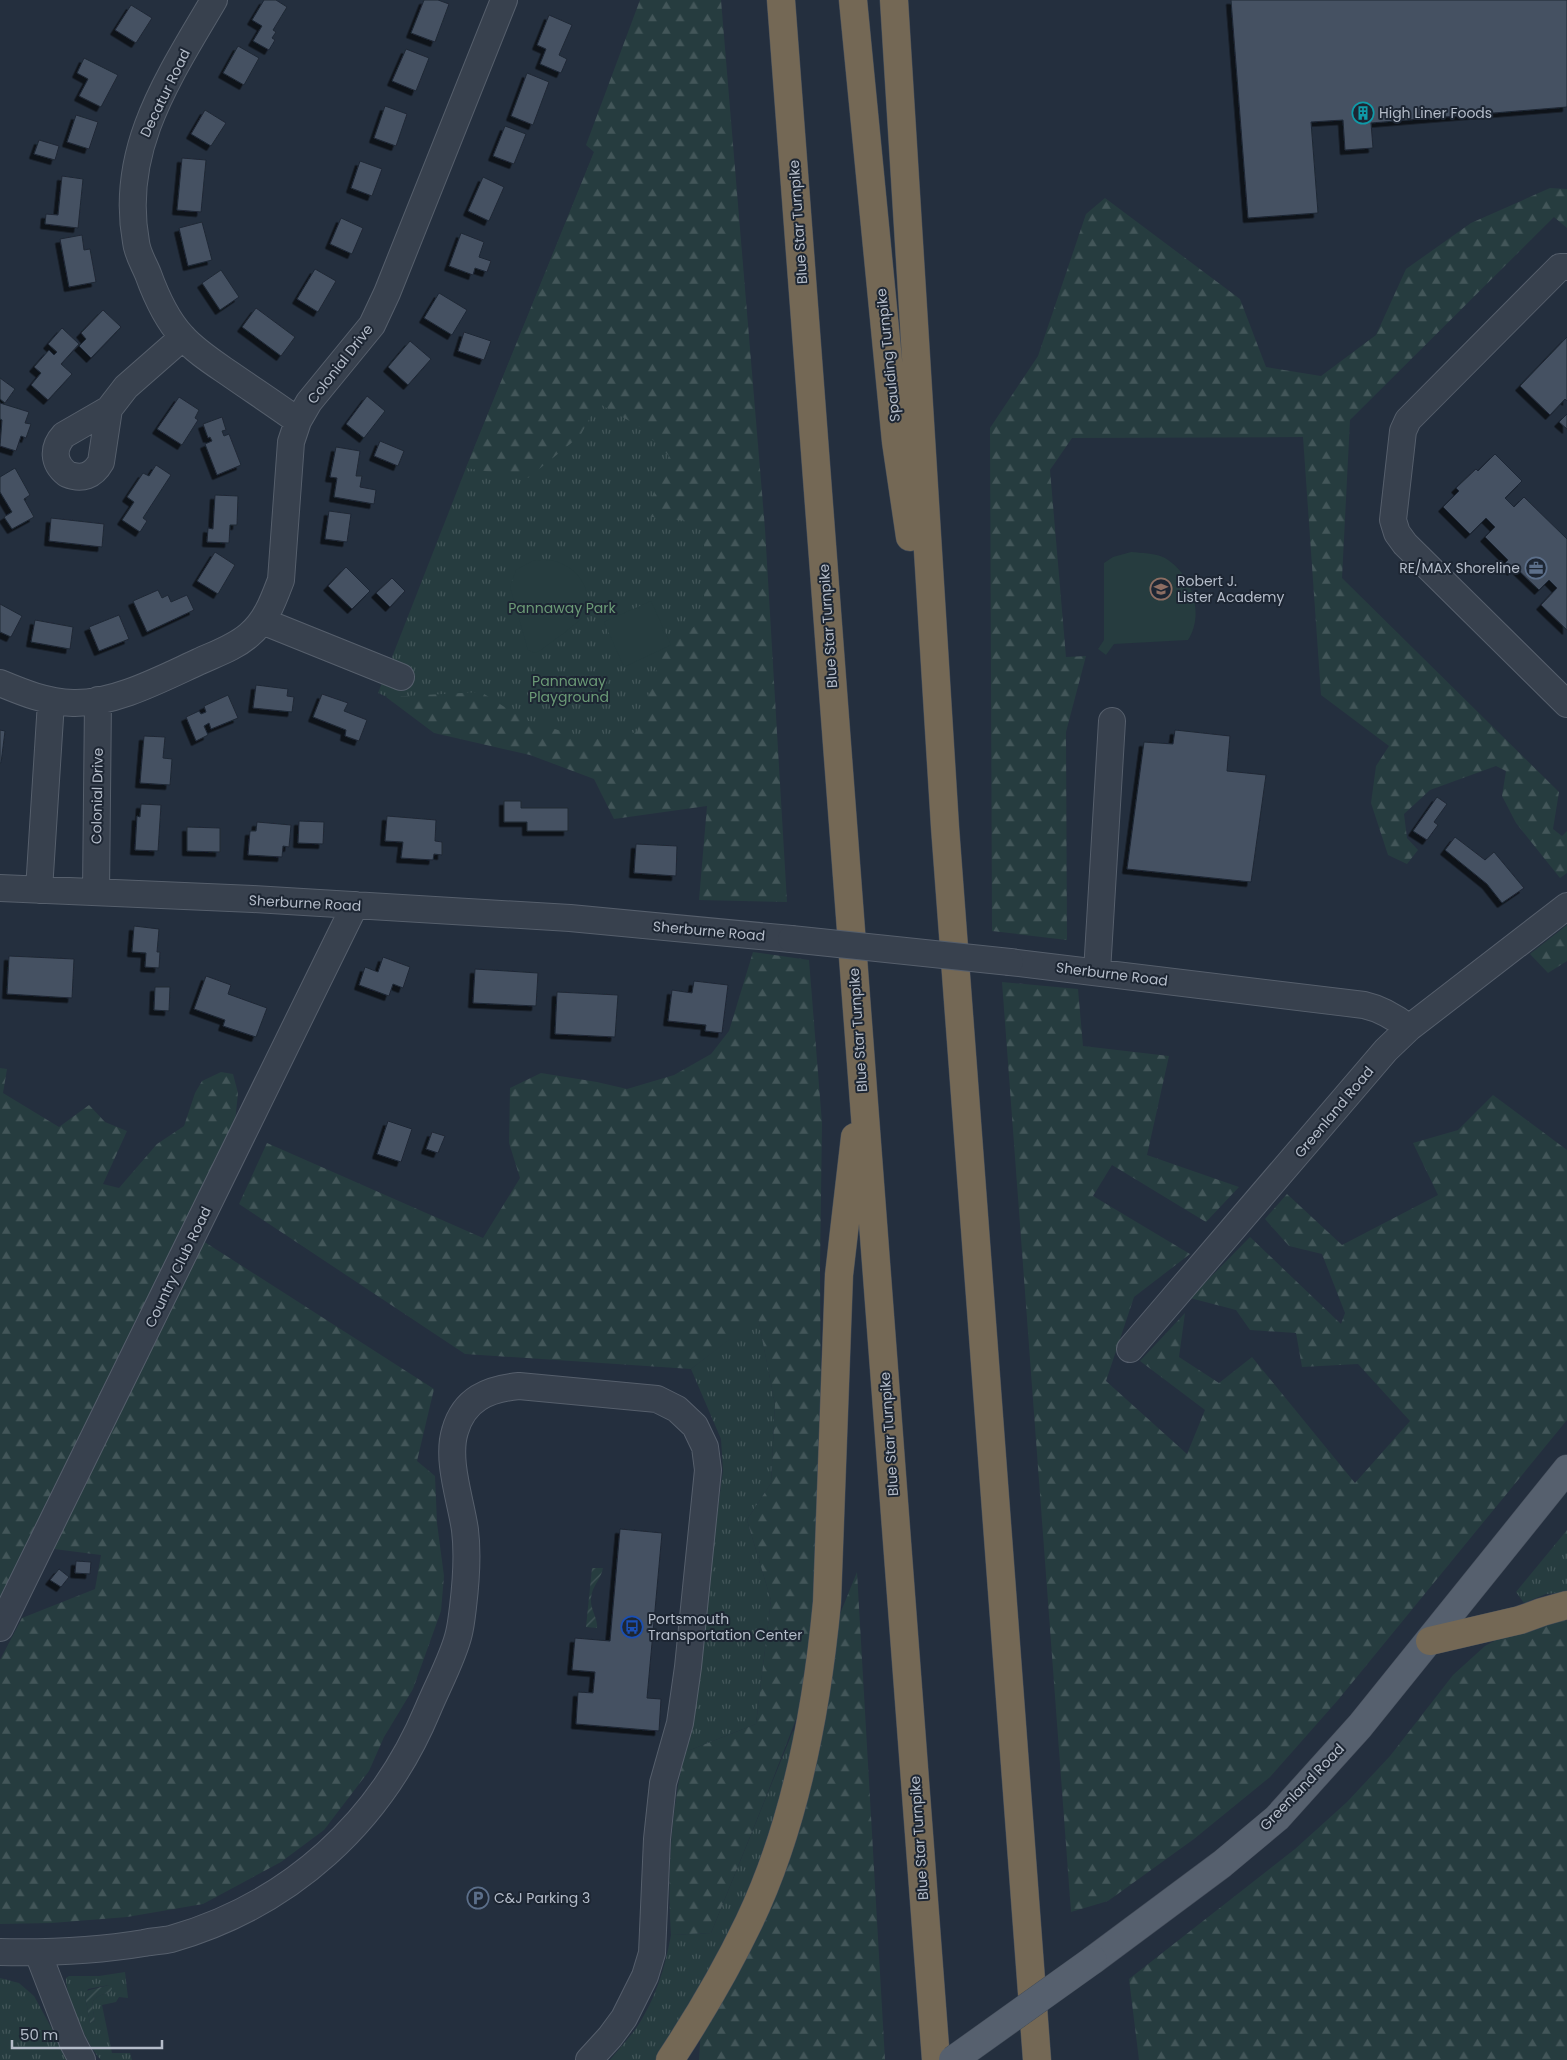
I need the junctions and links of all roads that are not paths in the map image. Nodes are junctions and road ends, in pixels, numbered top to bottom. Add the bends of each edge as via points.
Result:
1 (214, 0) edge
2 (504, 0) edge
3 (781, 0) edge
4 (853, 0) edge
5 (894, 0) edge
6 (1567, 267) edge
7 (183, 337) junction
8 (109, 409) dead end
9 (298, 421) junction
10 (262, 621) junction
11 (392, 674) dead end
12 (0, 683) edge
13 (98, 700) junction
14 (51, 702) junction
15 (1567, 704) edge
16 (937, 709) junction
17 (1112, 721) dead end
18 (0, 888) edge
19 (39, 890) junction
20 (96, 892) junction
21 (355, 906) junction
22 (1567, 906) edge
23 (1097, 972) junction
24 (1409, 1028) junction
25 (862, 1082) junction
26 (1130, 1349) dead end
27 (1567, 1469) edge
28 (1567, 1605) edge
29 (0, 1628) edge
30 (1430, 1641) junction
31 (0, 1952) edge
32 (38, 1953) junction
33 (82, 2060) edge
34 (589, 2060) edge
35 (670, 2060) edge
36 (936, 2060) edge
37 (953, 2060) edge
38 (1037, 2060) edge

1 - 7 street, Decatur Road via 157,103 141,140 134,175 132,208 136,244 155,293
2 - 9 street, Colonial Drive via 384,301 372,325 308,402
3 - 25 highway, Blue Star Turnpike
4 - 16 highway, Spaulding Turnpike via 896,442
5 - 16 highway
6 - 15 street via 1560,267 1408,420 1402,431 1393,520 1405,544
7 - 8 street via 126,387
7 - 9 street, Decatur Road
9 - 10 street, Colonial Drive via 291,442 281,580
10 - 11 street
10 - 13 street, Colonial Drive via 233,646 159,680
12 - 14 street, Colonial Drive
13 - 14 street, Colonial Drive
13 - 20 street, Colonial Drive
14 - 19 street
16 - 38 highway
17 - 23 street
18 - 19 street, Sherburne Road
19 - 20 street, Sherburne Road
20 - 21 street, Sherburne Road
21 - 23 street, Sherburne Road, bridge via 570,918
21 - 29 street, Country Club Road
22 - 24 street, Greenland Road
23 - 24 street, Sherburne Road via 1364,1005 1379,1008
24 - 26 street, Greenland Road via 1386,1050
25 - 35 highway via 839,1275 827,1602 811,1719 796,1788 776,1855 750,1921 718,1983
25 - 36 highway, Blue Star Turnpike
27 - 30 main road, Greenland Road
28 - 30 highway via 1520,1620
30 - 37 main road, Greenland Road, bridge via 1360,1726 1277,1818 1222,1864
31 - 32 street
32 - 33 street via 68,2033
32 - 34 street via 121,1948 170,1939 212,1925 267,1897 337,1845 382,1794 411,1748 459,1635 466,1548 453,1459 454,1434 462,1412 479,1397 498,1388 519,1386 657,1398 678,1409 695,1426 705,1448 708,1470 706,1502 680,1723 662,1783 652,1953 639,1990 624,2018

